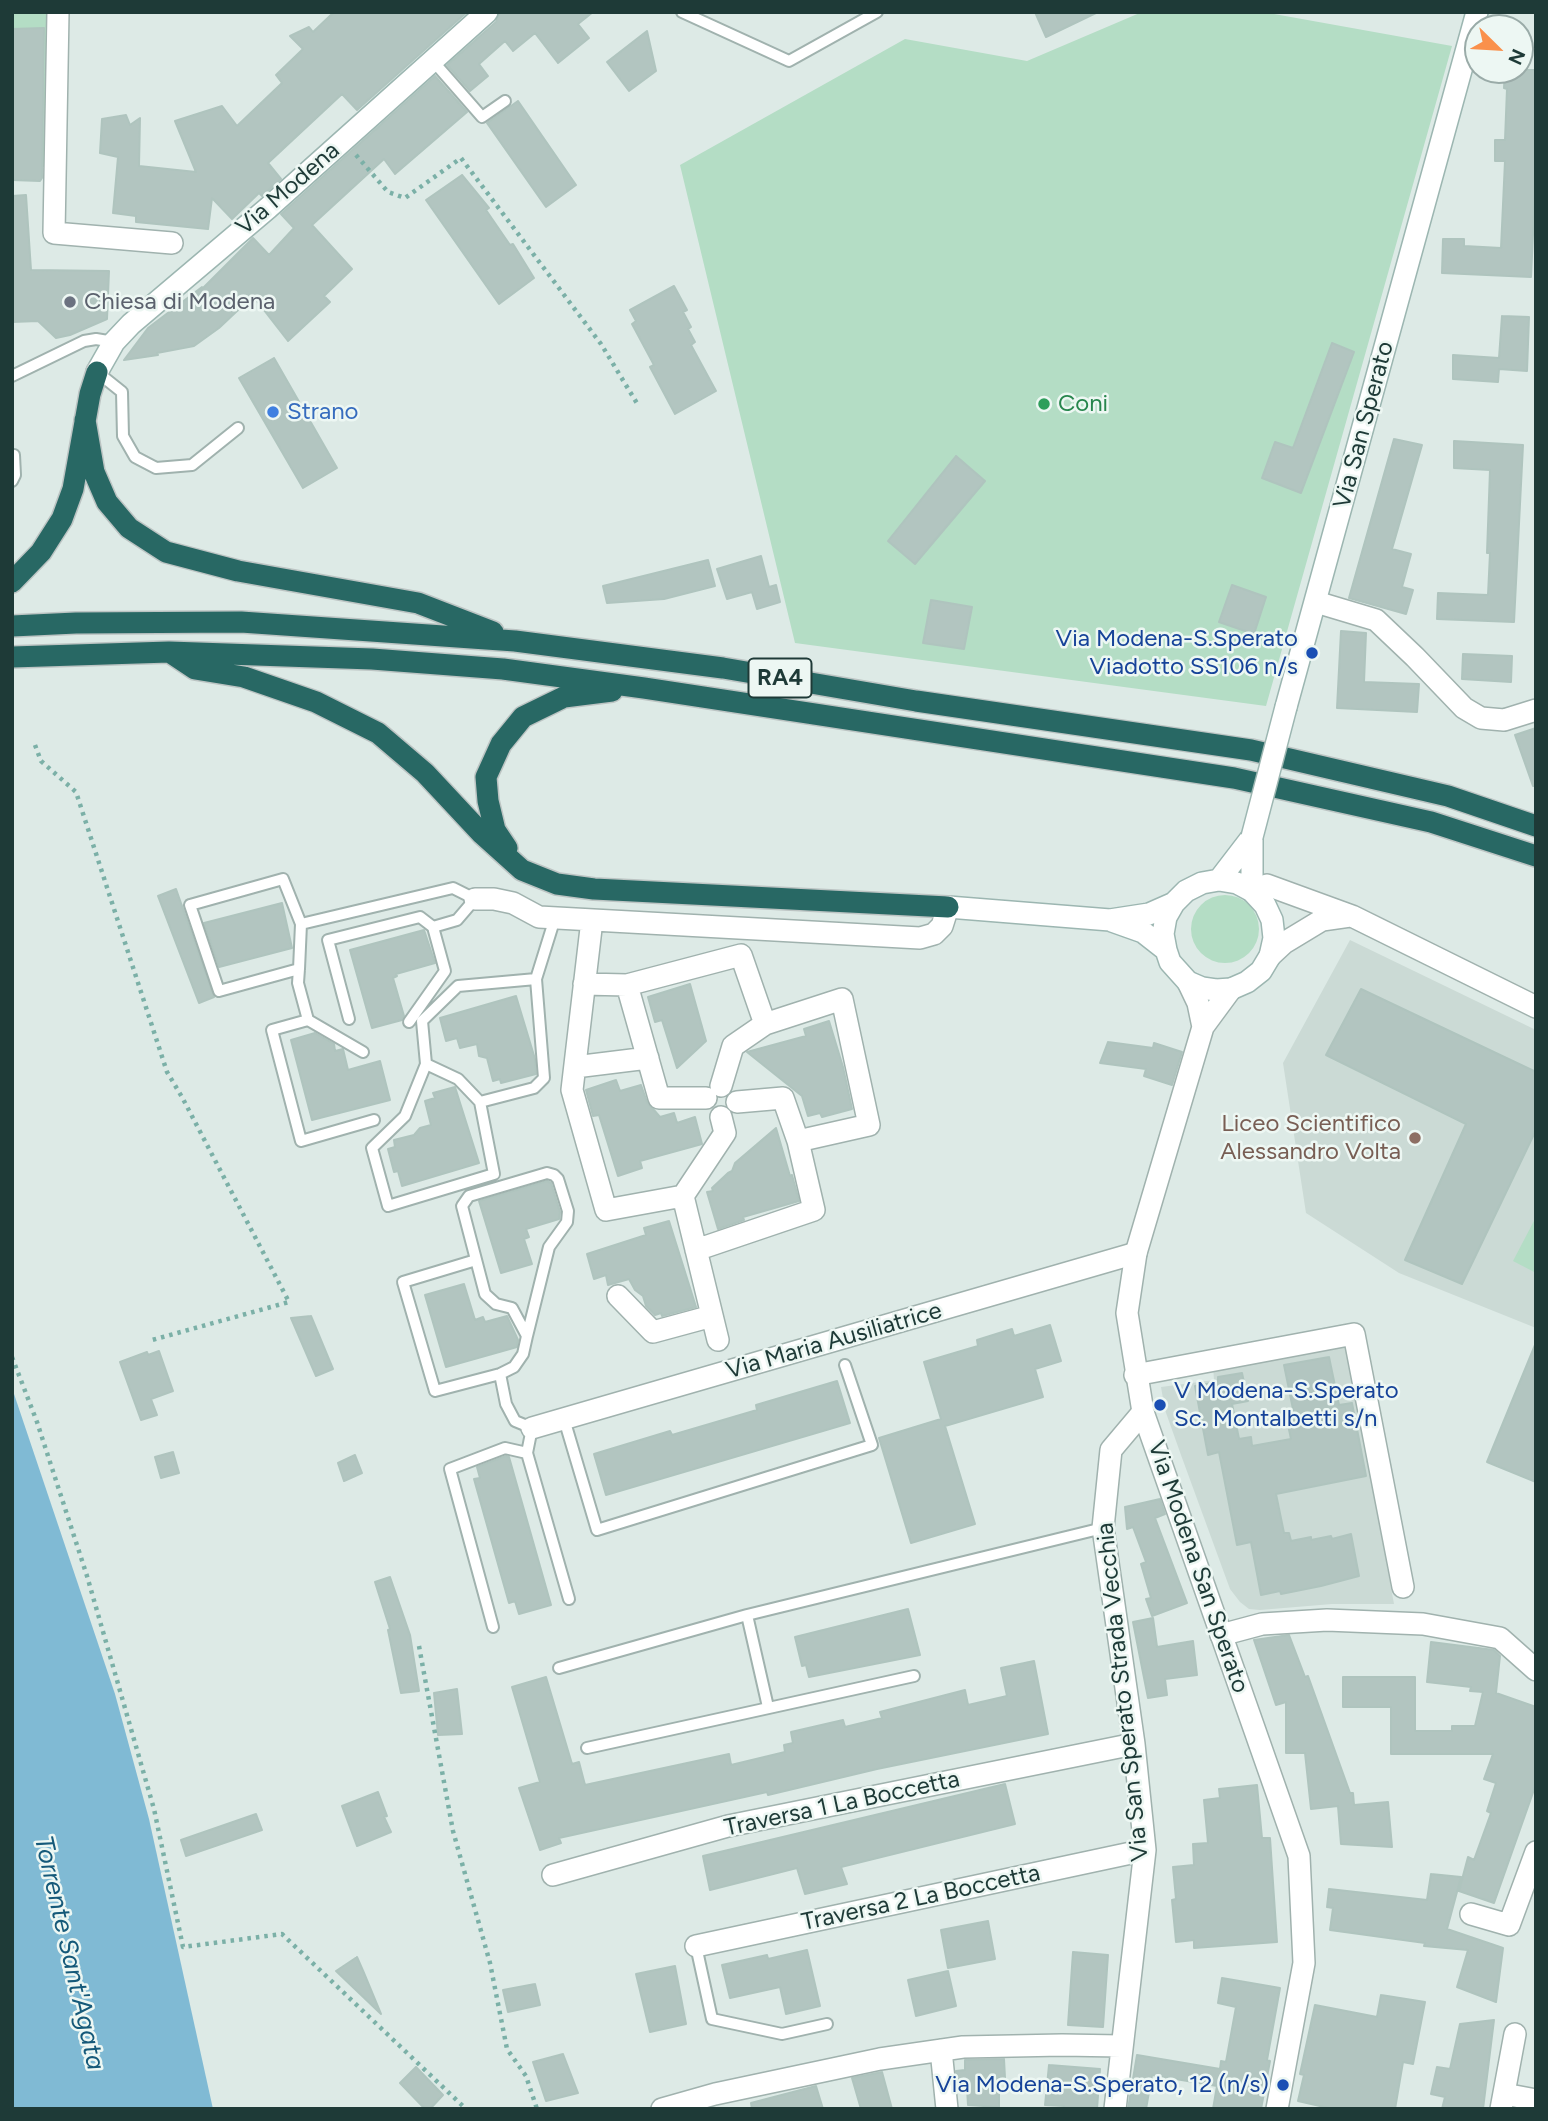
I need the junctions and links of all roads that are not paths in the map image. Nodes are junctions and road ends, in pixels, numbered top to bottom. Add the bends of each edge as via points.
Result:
1 (58, 12) edge
2 (487, 12) edge
3 (682, 12) edge
4 (877, 12) edge
5 (1477, 12) edge
6 (433, 61) junction
7 (505, 101) dead end
8 (172, 243) dead end
9 (114, 342) junction
10 (97, 372) junction
11 (12, 376) edge
12 (85, 420) junction
13 (238, 428) dead end
14 (13, 453) edge
15 (12, 481) edge
16 (12, 582) edge
17 (1316, 603) junction
18 (12, 626) edge
19 (515, 641) junction
20 (169, 652) junction
21 (12, 657) edge
22 (644, 688) junction
23 (1536, 710) edge
24 (1536, 826) edge
25 (1252, 838) junction
26 (1536, 856) edge
27 (522, 870) junction
28 (1219, 880) junction
29 (1252, 891) junction
30 (475, 899) junction
31 (1174, 903) junction
32 (948, 907) junction
33 (1352, 916) junction
34 (555, 918) junction
35 (592, 920) junction
36 (1111, 920) junction
37 (301, 924) junction
38 (433, 927) junction
39 (1166, 950) junction
40 (1270, 956) junction
41 (299, 969) junction
42 (536, 979) junction
43 (1188, 982) junction
44 (584, 984) junction
45 (627, 985) junction
46 (1231, 989) junction
47 (1536, 1007) edge
48 (308, 1020) junction
49 (349, 1020) dead end
50 (409, 1023) dead end
51 (765, 1024) junction
52 (1203, 1027) junction
53 (363, 1052) dead end
54 (648, 1058) junction
55 (426, 1064) junction
56 (575, 1067) junction
57 (714, 1092) junction
58 (480, 1102) junction
59 (737, 1102) junction
60 (721, 1117) junction
61 (374, 1120) dead end
62 (798, 1141) junction
63 (683, 1196) junction
64 (696, 1251) junction
65 (1136, 1254) junction
66 (475, 1259) junction
67 (618, 1296) dead end
68 (712, 1316) junction
69 (527, 1336) junction
70 (718, 1340) dead end
71 (845, 1365) dead end
72 (499, 1374) junction
73 (1135, 1375) junction
74 (1143, 1412) junction
75 (564, 1419) junction
76 (533, 1429) junction
77 (527, 1453) junction
78 (1103, 1528) junction
79 (1403, 1587) dead end
80 (569, 1599) dead end
81 (747, 1615) junction
82 (493, 1628) dead end
83 (1221, 1635) junction
84 (559, 1668) dead end
85 (1536, 1670) edge
86 (914, 1676) dead end
87 (768, 1707) junction
88 (1134, 1744) junction
89 (587, 1748) dead end
90 (1145, 1850) junction
91 (1536, 1852) edge
92 (553, 1875) dead end
93 (1471, 1914) dead end
94 (696, 1946) joint
95 (827, 2024) dead end
96 (1515, 2034) dead end
97 (1121, 2046) junction
98 (941, 2050) junction
99 (1536, 2100) edge
100 (717, 2101) edge
101 (1503, 2101) edge
102 (662, 2109) edge
103 (947, 2109) edge
104 (1115, 2109) edge
105 (1277, 2109) edge

1 - 8 street via 54,233
2 - 6 street, Via Modena
3 - 4 lane via 789,61
5 - 17 street, Via San Sperato
6 - 7 lane via 482,117
6 - 9 street, Via Modena
9 - 10 street, Via Modena
9 - 11 lane via 84,341
10 - 12 highway
10 - 13 lane via 122,392 123,436 135,457 156,468 192,465
12 - 16 highway via 73,489 62,519 41,552
12 - 19 highway via 94,472 107,502 129,528 166,552 238,571 418,603
14 - 15 lane
17 - 23 street via 1376,620 1464,709 1481,718 1504,720
17 - 25 street, Via San Sperato, bridge
18 - 19 highway, RA4 via 241,622
19 - 24 highway, RA4 via 723,668 1251,750 1448,796
20 - 21 highway, RA4
20 - 22 highway, RA4 via 372,659 503,669
20 - 27 highway via 195,669 244,677 316,702 378,733
22 - 26 highway, RA4 via 1234,778 1432,822
22 - 27 highway via 564,697 523,717 501,744 486,777 488,801 495,830
25 - 28 street
25 - 29 street
27 - 32 highway via 557,884 594,889
28 - 29 street
28 - 31 street via 1186,891
29 - 33 street via 1267,885
29 - 40 street via 1272,920
30 - 34 street via 513,903
30 - 37 lane via 453,888
30 - 38 lane via 457,920
31 - 36 street via 1149,914
31 - 39 street via 1163,934
32 - 35 street via 943,926 920,938
32 - 36 street
33 - 40 street via 1322,920
33 - 47 street
34 - 35 street
34 - 42 lane
35 - 44 street
36 - 39 street via 1143,932
37 - 41 lane
37 - 41 lane via 283,879 190,905 219,991
38 - 49 lane via 420,917 328,940
38 - 50 lane via 445,971
39 - 43 street via 1170,962
40 - 46 street via 1247,982
41 - 48 lane
42 - 55 lane via 458,986 422,1021
42 - 58 lane via 544,1078 534,1088
43 - 46 street via 1202,988
43 - 52 street
44 - 45 street
44 - 56 street
45 - 51 street via 741,955
45 - 54 street
46 - 52 street
48 - 53 lane
48 - 61 lane via 272,1030 301,1141
51 - 57 street via 733,1046
51 - 62 street via 842,999 869,1125
52 - 65 street, Via Modena San Sperato
54 - 56 street
54 - 57 street via 659,1098
55 - 58 lane via 458,1079
55 - 58 lane via 405,1116 372,1148 388,1206 494,1174
56 - 63 street via 572,1090 606,1210
57 - 59 street via 731,1089
57 - 60 street via 708,1109
59 - 60 street via 733,1112
59 - 62 street via 783,1098
60 - 63 street via 725,1133
62 - 64 street via 814,1210
63 - 64 street
64 - 68 street
65 - 73 street, Via Modena San Sperato via 1127,1313
65 - 75 street, Via Maria Ausiliatrice
66 - 69 lane via 485,1294 496,1304 512,1308
66 - 69 lane via 462,1206 469,1196 547,1173 554,1175 568,1211 567,1222 549,1247
66 - 72 lane via 403,1282 435,1391
67 - 68 street via 653,1332
68 - 70 street
69 - 72 lane via 514,1367
71 - 75 lane via 872,1445 597,1530
72 - 76 lane via 515,1421
73 - 74 street, Via Modena San Sperato
73 - 79 street via 1354,1334
74 - 78 street, Via San Sperato Strada Vecchia via 1111,1450
74 - 83 street, Via Modena San Sperato
75 - 76 street, Via Maria Ausiliatrice
76 - 77 lane
77 - 80 lane
77 - 82 lane via 505,1448 450,1469
78 - 81 lane
78 - 88 street, Via San Sperato Strada Vecchia
81 - 84 lane
81 - 87 lane
83 - 85 street via 1262,1624 1314,1621 1423,1624 1500,1638
83 - 105 street, Via Modena San Sperato via 1299,1856 1304,1963
86 - 87 lane
87 - 89 lane
88 - 90 street, Via San Sperato Strada Vecchia
88 - 92 street, Traversa 1 La Boccetta via 728,1826
90 - 94 street, Traversa 2 La Boccetta
90 - 97 street, Via San Sperato Strada Vecchia
91 - 93 street via 1509,1925
94 - 95 lane via 712,2019 782,2034
96 - 101 street
97 - 98 street
97 - 104 street, Via San Sperato Strada Vecchia
98 - 100 street via 880,2059
98 - 103 street
99 - 101 street
100 - 102 street

